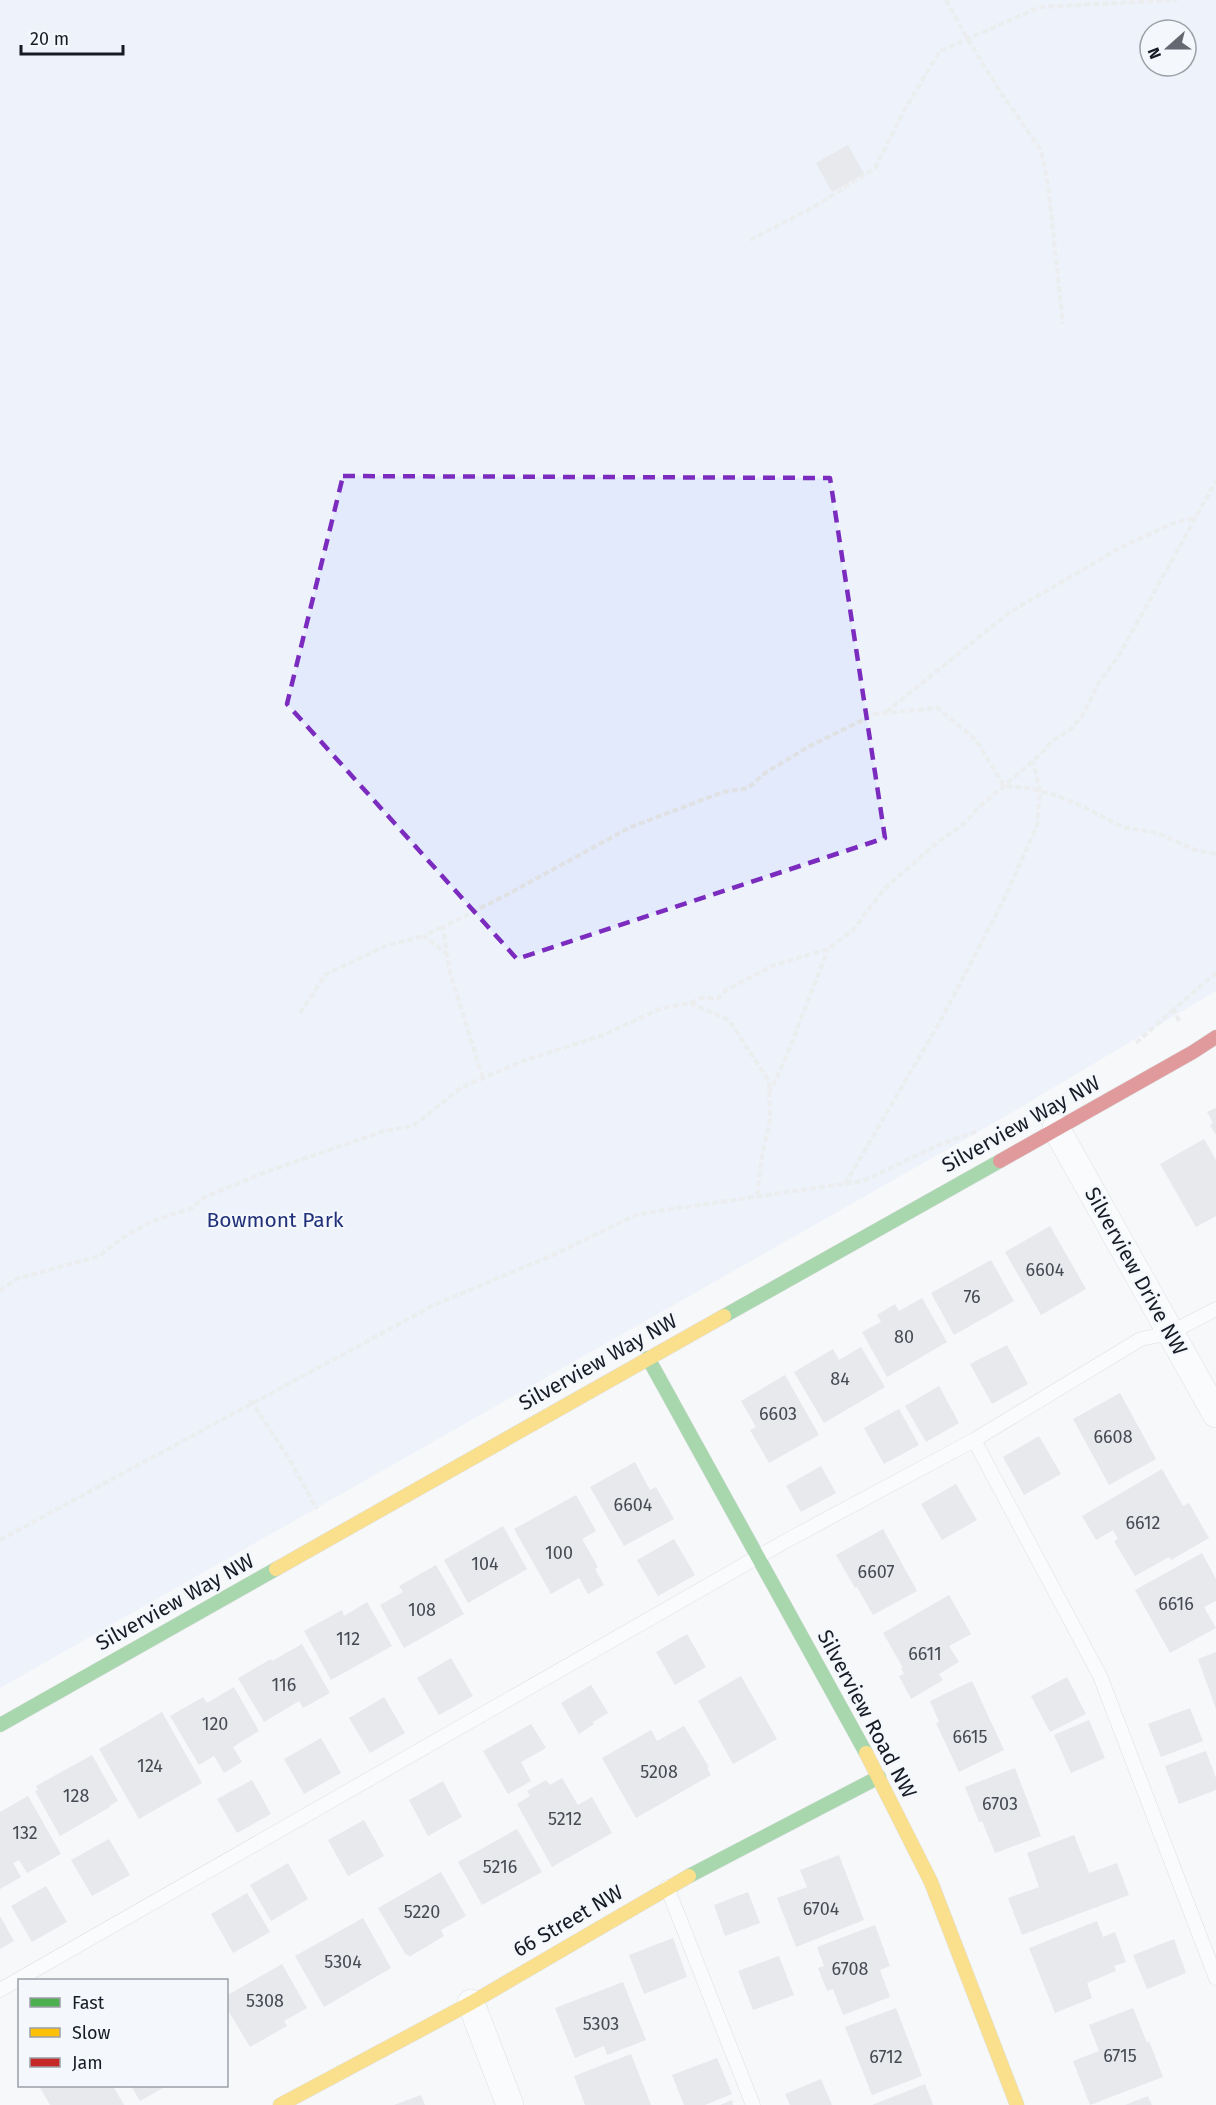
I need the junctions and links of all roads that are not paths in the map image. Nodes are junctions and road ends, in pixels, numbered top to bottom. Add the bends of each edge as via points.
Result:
1 (1216, 1037) edge
2 (1056, 1128) junction
3 (1216, 1309) edge
4 (1170, 1333) junction
5 (648, 1358) junction
6 (1216, 1414) edge
7 (974, 1440) junction
8 (758, 1558) junction
9 (0, 1725) edge
10 (879, 1777) junction
11 (667, 1887) junction
12 (1216, 1978) edge
13 (19, 1979) edge
14 (18, 1980) edge
15 (0, 1990) edge
16 (471, 2003) junction
17 (280, 2105) edge
18 (510, 2105) edge
19 (753, 2105) edge
20 (1017, 2105) edge

1 - 2 street, Silverview Way NW
2 - 4 street, Silverview Drive NW
2 - 5 street, Silverview Way NW
3 - 4 lane
4 - 6 street, Silverview Drive NW
4 - 7 lane via 1141,1339
5 - 8 street, Silverview Road NW
5 - 9 street, Silverview Way NW
7 - 8 lane
7 - 12 lane via 1100,1676
8 - 10 street, Silverview Road NW
8 - 13 lane
10 - 11 street, 66 Street NW
10 - 20 street, Silverview Road NW via 931,1882
11 - 16 street, 66 Street NW
11 - 19 lane
14 - 15 lane
16 - 17 street, 66 Street NW
16 - 18 street

